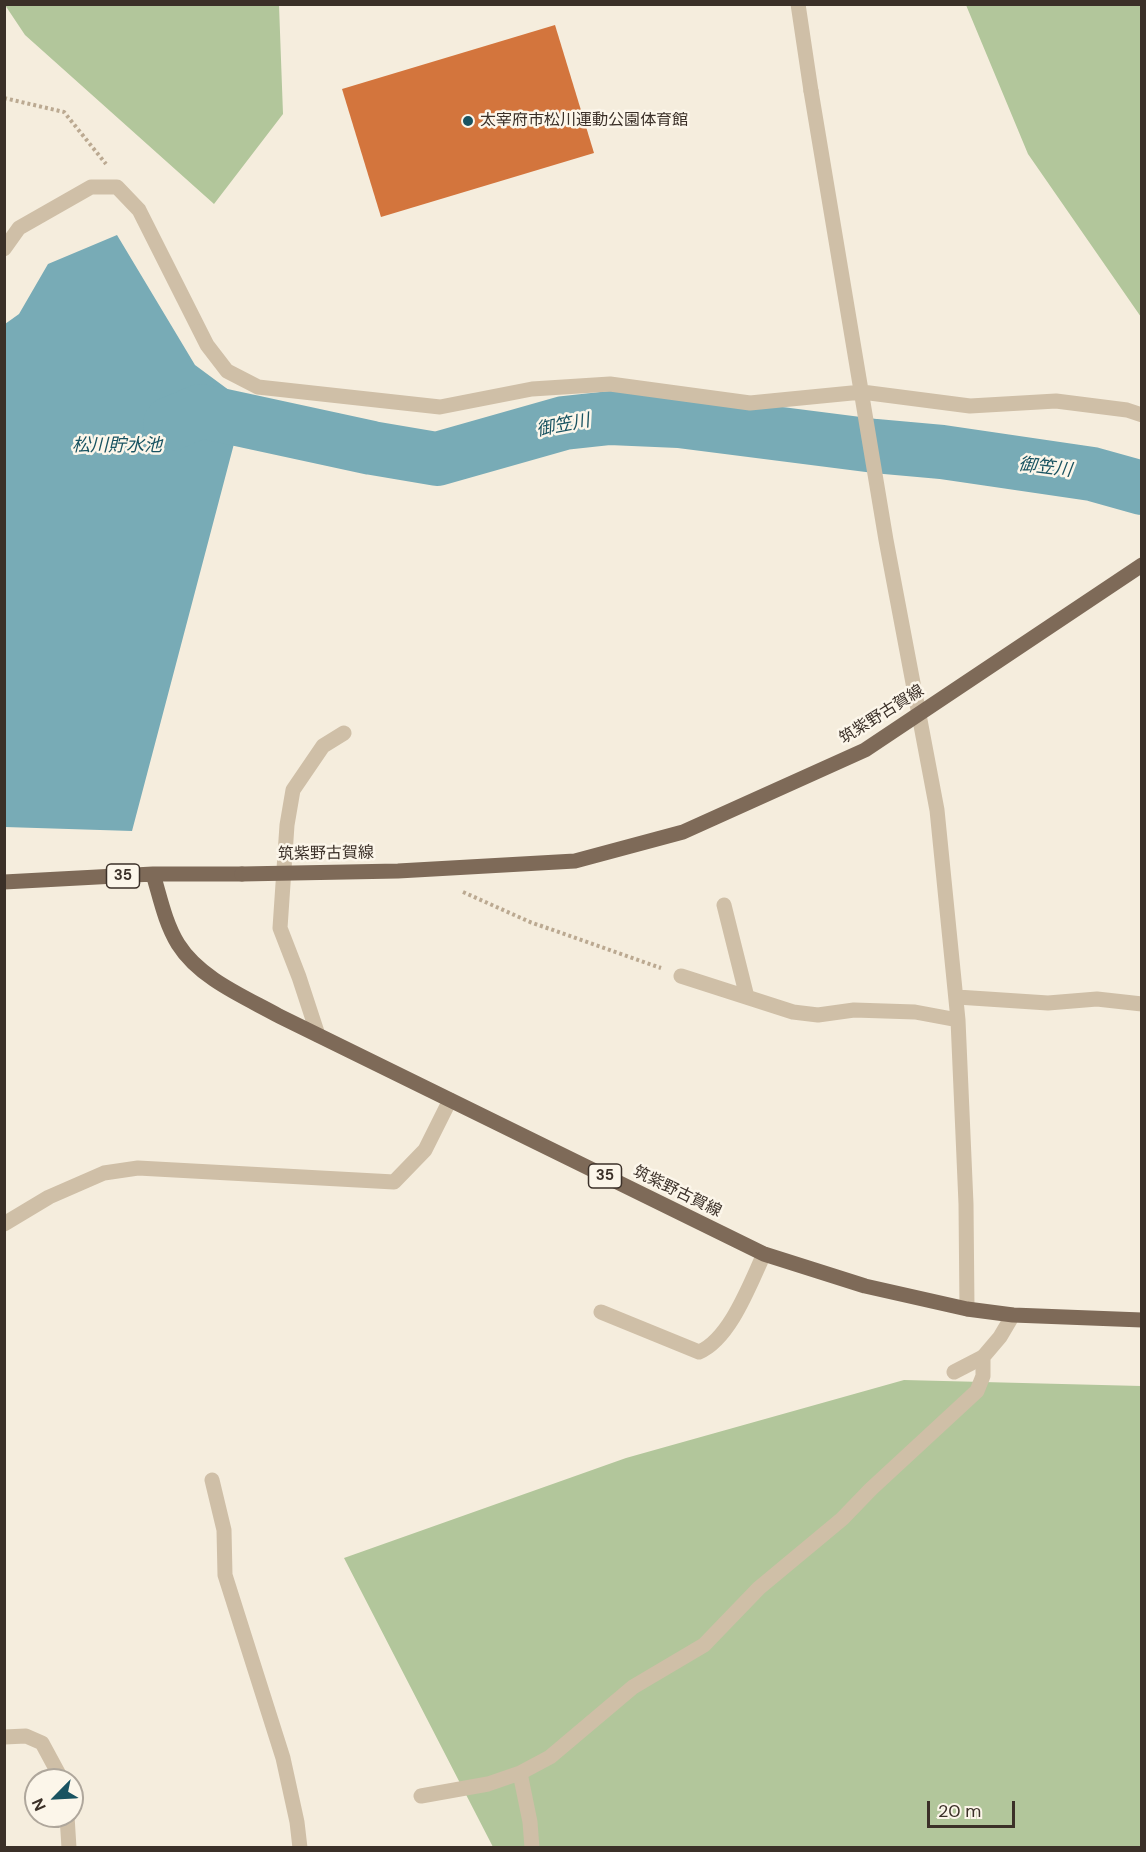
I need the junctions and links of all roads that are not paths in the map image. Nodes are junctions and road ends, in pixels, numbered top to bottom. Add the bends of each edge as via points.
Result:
1 (798, 4) edge
2 (4, 249) edge
3 (863, 400) junction
4 (1142, 415) edge
5 (1142, 565) edge
6 (344, 733) dead end
7 (153, 874) junction
8 (4, 882) edge
9 (724, 905) dead end
10 (681, 976) road end
11 (747, 997) junction
12 (957, 997) junction
13 (1142, 1004) edge
14 (958, 1020) junction
15 (318, 1035) junction
16 (450, 1100) junction
17 (4, 1224) edge
18 (764, 1254) junction
19 (967, 1309) junction
20 (601, 1312) dead end
21 (1013, 1315) junction
22 (1142, 1320) edge
23 (983, 1357) junction
24 (954, 1372) dead end
25 (212, 1480) dead end
26 (4, 1737) edge
27 (56, 1768) edge
28 (520, 1773) junction
29 (421, 1796) dead end
30 (68, 1828) edge
31 (69, 1848) edge
32 (300, 1848) edge
33 (532, 1848) edge

1 - 3 street
2 - 3 street via 19,228 91,187 117,187 139,210 207,345 228,371 258,387 440,407 532,389 610,384 750,403
3 - 4 street via 970,406 1056,401
3 - 12 street via 938,810
5 - 7 main road, 筑紫野古賀線 / 35, bridge via 865,750 683,832 575,861 398,871
6 - 15 street via 323,746 292,789 287,825 280,928
7 - 8 main road, 筑紫野古賀線 / 35
7 - 15 main road, 筑紫野古賀線 / 35 via 171,931 189,957 210,977
9 - 11 street
10 - 11 street
11 - 14 street via 793,1012 818,1015 854,1010 895,1011
12 - 13 street via 1048,1003 1097,999
12 - 14 street
14 - 19 street
15 - 16 main road, 筑紫野古賀線 / 35
16 - 17 street via 425,1150 394,1182 138,1168 104,1173 49,1197
16 - 18 main road, 筑紫野古賀線 / 35
18 - 19 main road, 筑紫野古賀線 / 35 via 865,1286
18 - 20 street via 737,1312 710,1347 699,1352
19 - 21 main road, 筑紫野古賀線 / 35
21 - 22 main road, 筑紫野古賀線 / 35
21 - 23 street
23 - 24 street
23 - 28 street via 983,1376 977,1391 842,1519 759,1588 704,1645 633,1687 550,1757
25 - 32 street via 224,1530 225,1575 283,1758
26 - 27 street via 26,1736 42,1743
28 - 29 street via 488,1784
28 - 33 street
30 - 31 street

